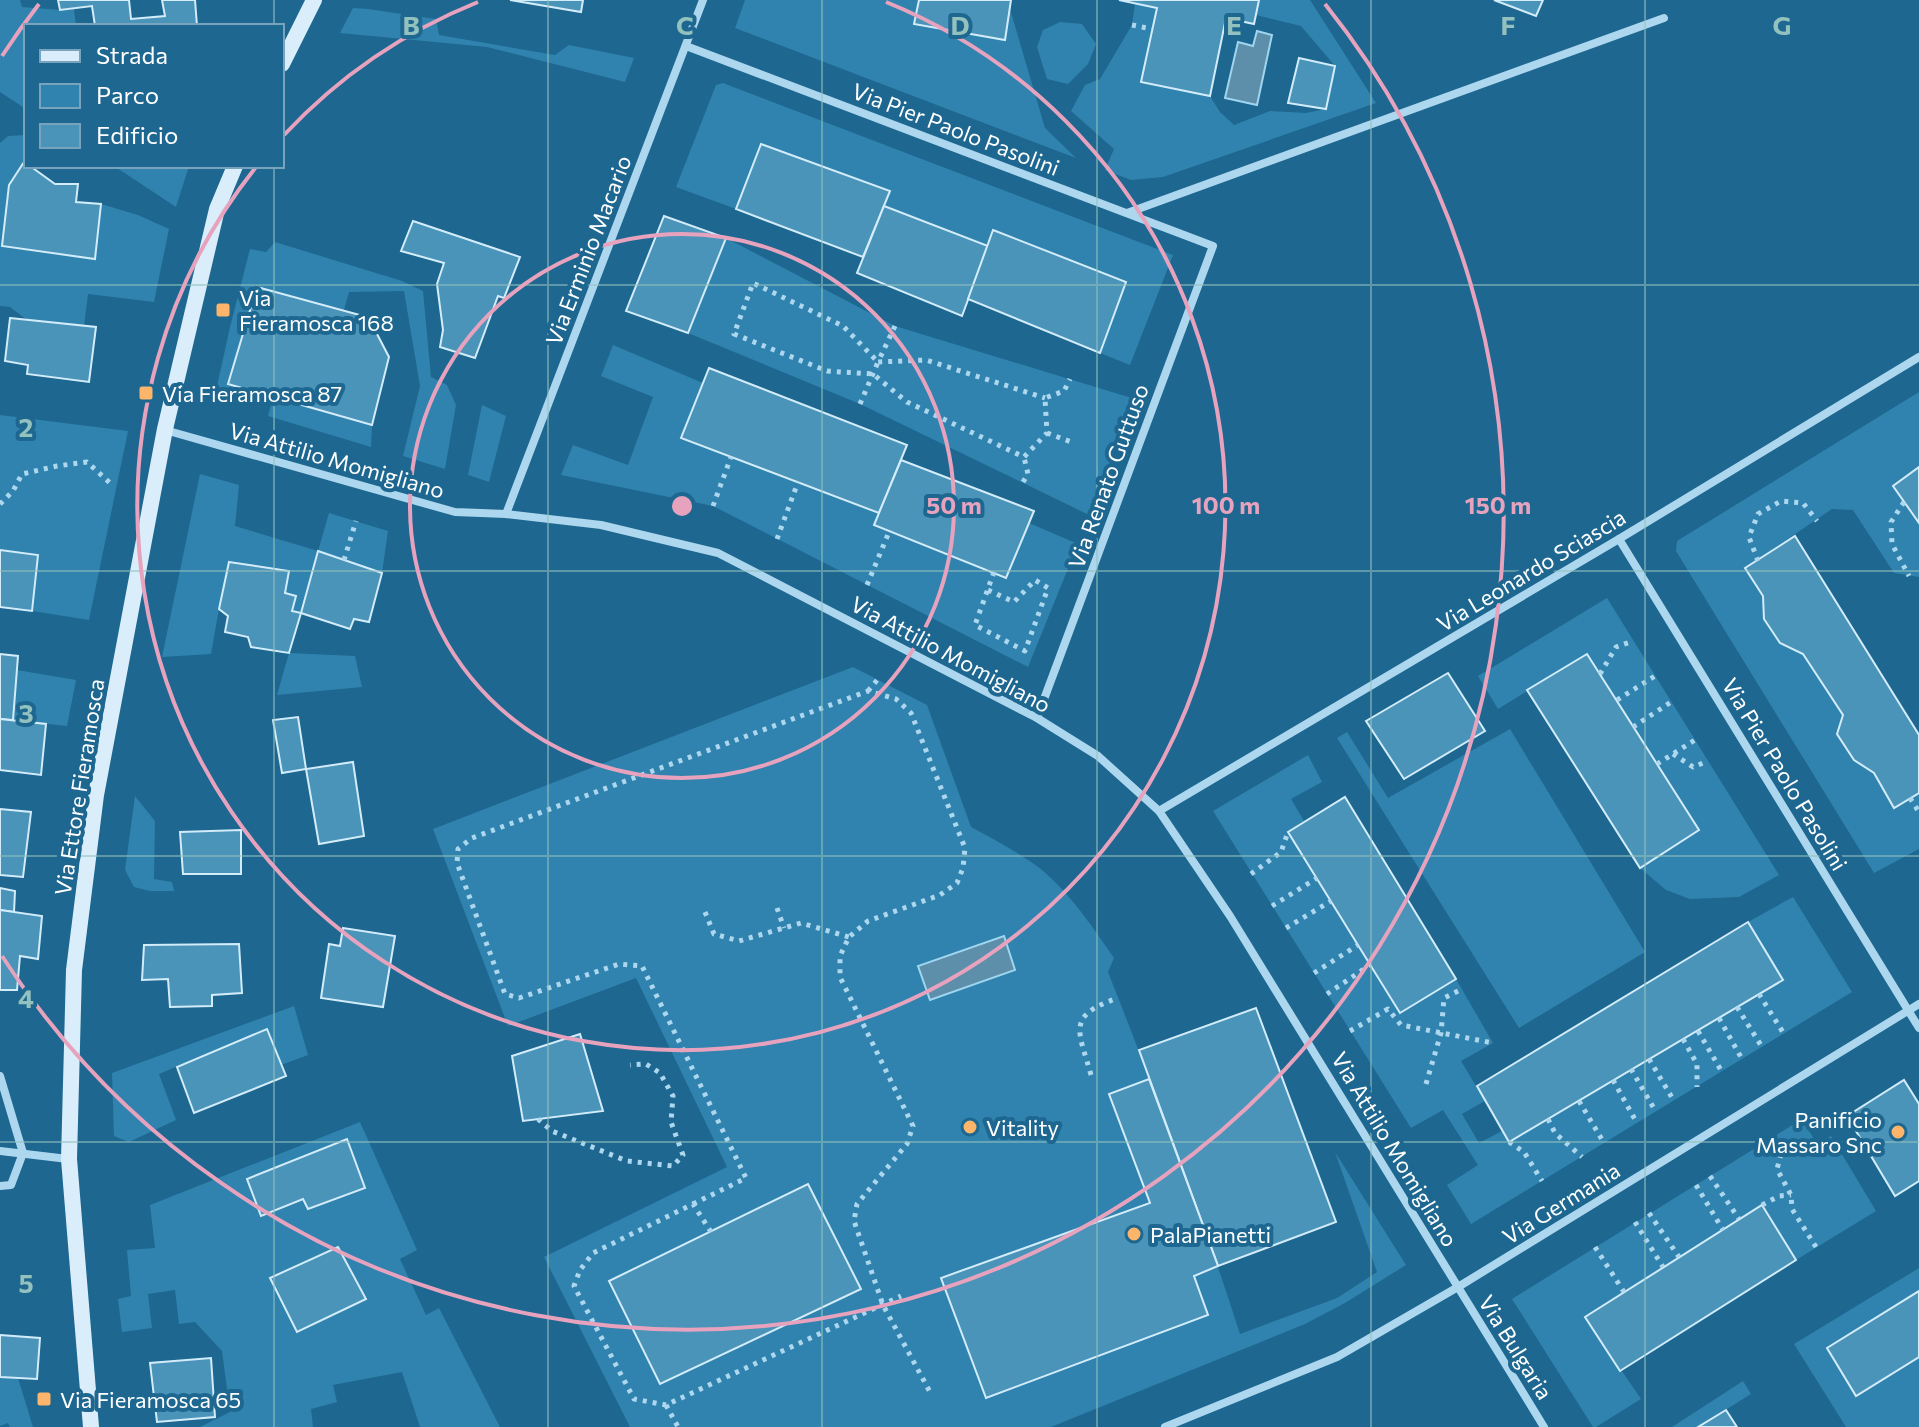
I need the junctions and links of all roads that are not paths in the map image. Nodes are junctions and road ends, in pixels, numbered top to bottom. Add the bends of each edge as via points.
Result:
1 (314, 0) edge
2 (703, 0) edge
3 (1664, 18) dead end
4 (686, 46) junction
5 (284, 60) edge
6 (234, 168) edge
7 (1126, 213) junction
8 (1213, 246) joint
9 (1919, 357) edge
10 (165, 429) junction
11 (506, 514) junction
12 (1619, 539) junction
13 (1037, 718) junction
14 (1159, 811) junction
15 (1919, 1004) edge
16 (1909, 1011) junction
17 (1919, 1028) edge
18 (0, 1076) edge
19 (0, 1151) edge
20 (23, 1153) junction
21 (69, 1159) junction
22 (0, 1186) edge
23 (1458, 1287) junction
24 (91, 1427) edge
25 (1165, 1427) edge
26 (1544, 1427) edge

1 - 5 main road
2 - 4 street, Via Erminio Macario
3 - 7 street
4 - 7 street, Via Pier Paolo Pasolini
4 - 11 street, Via Erminio Macario
6 - 10 main road, Via Ettore Fieramosca via 217,209
7 - 8 street, Via Pier Paolo Pasolini
8 - 13 street, Via Renato Guttuso
9 - 12 street, Via Leonardo Sciascia
10 - 11 street, Via Attilio Momigliano via 455,512
10 - 21 main road, Via Ettore Fieramosca via 96,795 74,970
11 - 13 street, Via Attilio Momigliano via 601,525 718,553
12 - 14 street, Via Leonardo Sciascia
12 - 16 street, Via Pier Paolo Pasolini
13 - 14 street, Via Attilio Momigliano via 1098,756
14 - 23 street, Via Attilio Momigliano via 1297,1022
15 - 16 street, Via Germania
16 - 17 street, Via Pier Paolo Pasolini
16 - 23 street, Via Germania
18 - 20 street
19 - 20 street
20 - 21 street
20 - 22 street via 11,1185
21 - 24 main road, Via Ettore Fieramosca
23 - 25 street, Via Germania via 1337,1357
23 - 26 street, Via Bulgaria

